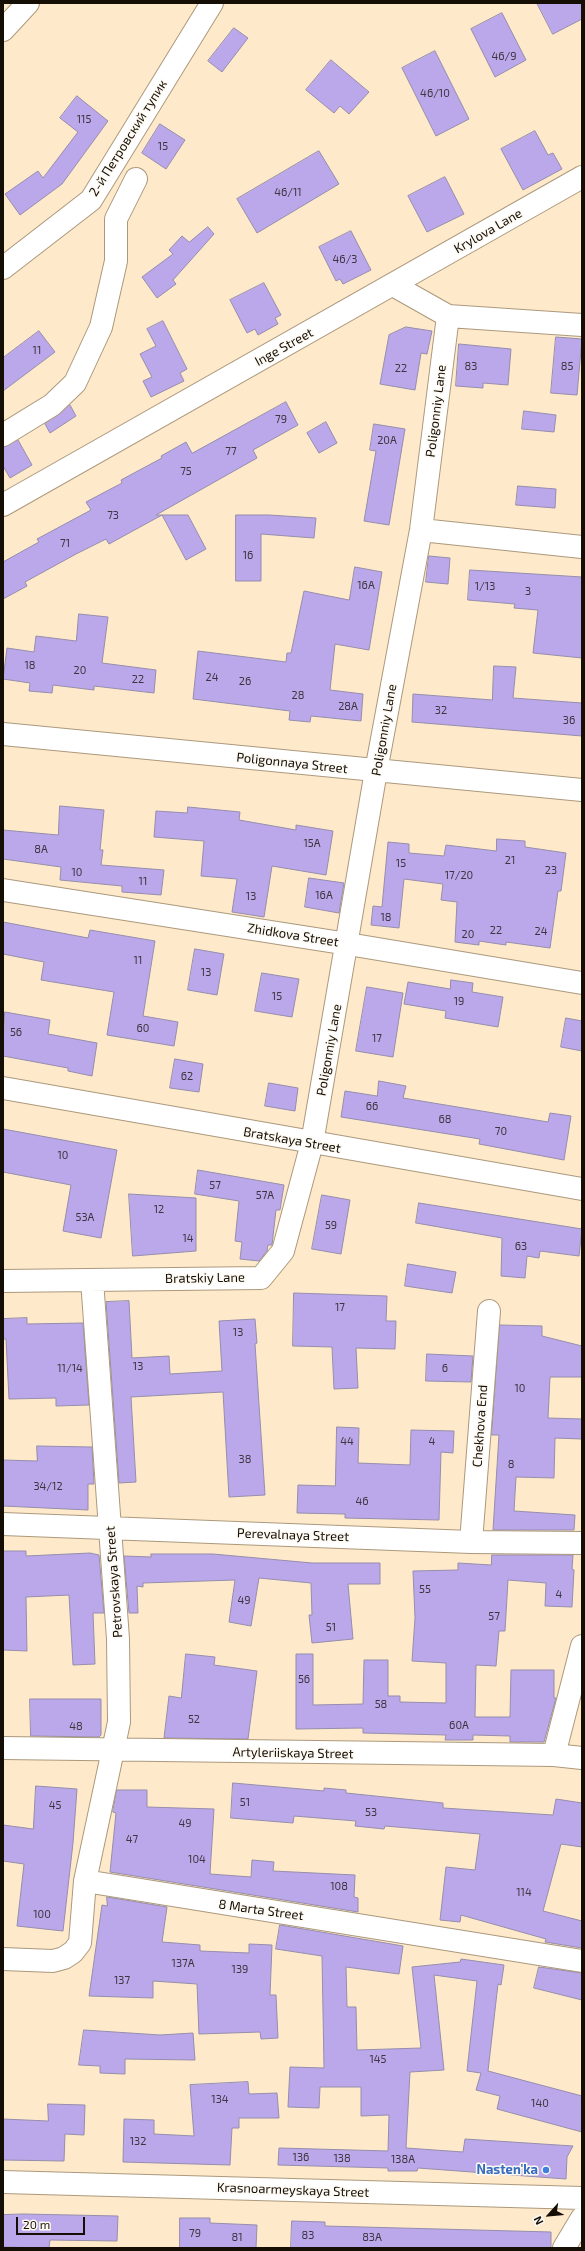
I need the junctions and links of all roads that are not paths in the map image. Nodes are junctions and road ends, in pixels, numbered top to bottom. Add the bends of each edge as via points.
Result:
1 (28, 3) edge
2 (212, 3) edge
3 (3, 30) edge
4 (582, 177) edge
5 (136, 179) dead end
6 (3, 268) edge
7 (393, 285) junction
8 (448, 316) junction
9 (582, 325) edge
10 (3, 436) edge
11 (3, 505) edge
12 (421, 530) junction
13 (582, 547) edge
14 (3, 734) edge
15 (376, 771) junction
16 (582, 790) edge
17 (3, 890) edge
18 (348, 944) junction
19 (582, 983) edge
20 (3, 1088) edge
21 (312, 1144) junction
22 (582, 1190) edge
23 (92, 1280) junction
24 (3, 1281) edge
25 (489, 1311) dead end
26 (3, 1524) edge
27 (109, 1527) junction
28 (471, 1542) junction
29 (582, 1543) edge
30 (582, 1646) edge
31 (3, 1748) edge
32 (112, 1751) junction
33 (554, 1755) junction
34 (582, 1758) edge
35 (85, 1881) junction
36 (3, 1959) edge
37 (582, 1961) edge
38 (3, 2182) edge
39 (582, 2198) edge
40 (582, 2218) edge
41 (564, 2248) edge

1 - 3 street
2 - 6 street, 2-й Петровский тупик via 91,200
4 - 7 street, Krylova Lane
5 - 10 street via 116,219 116,261 100,326 75,383 52,405
7 - 8 street
7 - 11 street, Inge Street
8 - 9 street
8 - 12 street, Poligonniy Lane
12 - 13 street
12 - 15 street, Poligonniy Lane
14 - 15 street, Poligonnaya Street
15 - 16 street, Poligonnaya Street
15 - 18 street, Poligonniy Lane
17 - 18 street, Zhidkova Street
18 - 19 street, Zhidkova Street
18 - 21 street, Poligonniy Lane
20 - 21 street, Bratskaya Street
21 - 22 street, Bratskaya Street
21 - 23 street, Bratskiy Lane via 282,1251 261,1278
23 - 24 street, Bratskiy Lane
23 - 27 street, Petrovskaya Street
25 - 28 street, Chekhova End
26 - 27 street, Perevalnaya Street
27 - 28 street, Perevalnaya Street
27 - 32 street, Petrovskaya Street via 118,1640 119,1722
28 - 29 street, Perevalnaya Street
30 - 33 street
31 - 32 street, Artyleriiskaya Street
32 - 33 street, Artyleriiskaya Street
32 - 35 street, Petrovskaya Street
33 - 34 street, Artyleriiskaya Street
35 - 36 street via 80,1943 73,1952 53,1962
35 - 37 street, 8 Marta Street
38 - 39 street, Krasnoarmeyskaya Street
40 - 41 street

